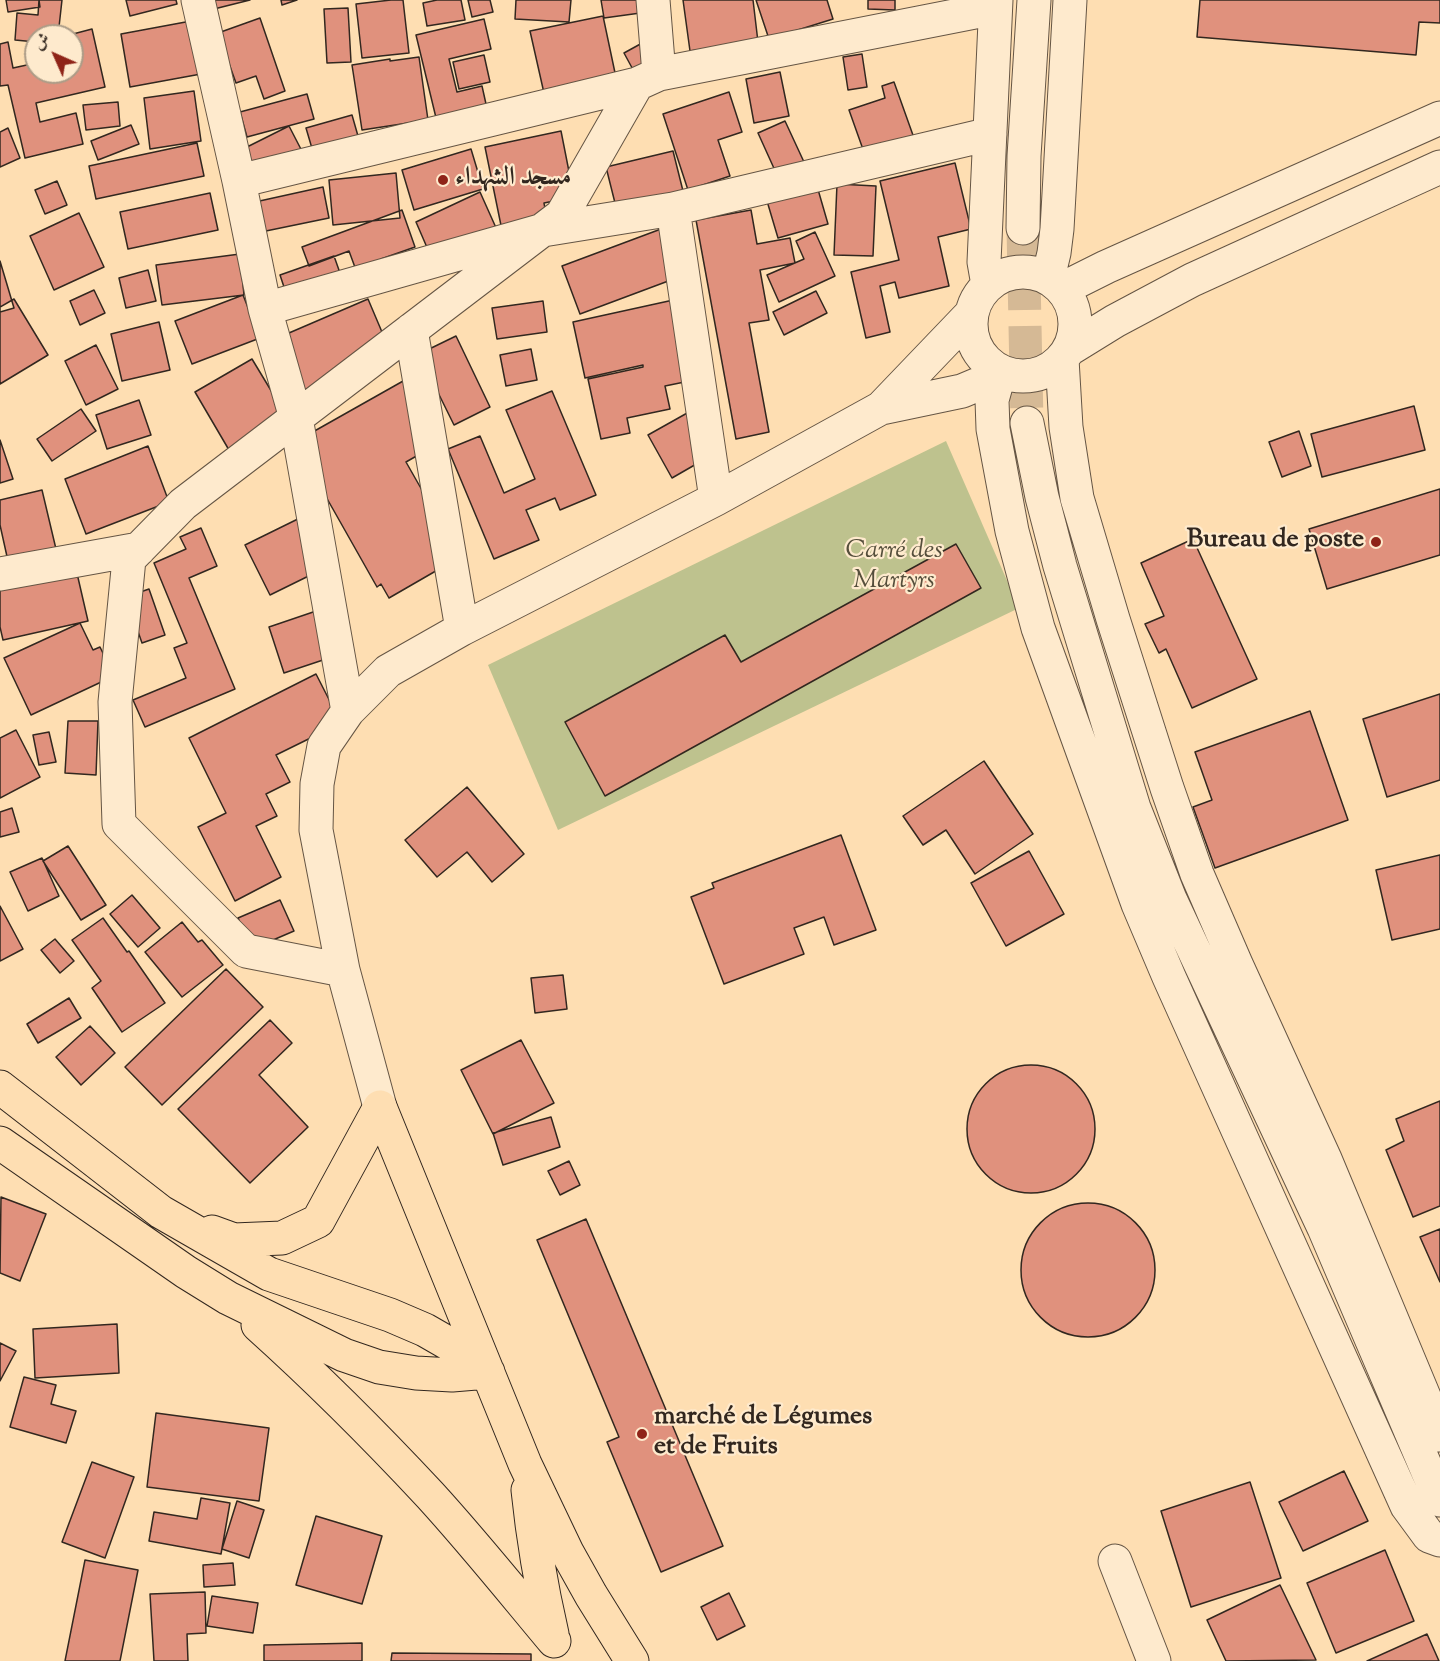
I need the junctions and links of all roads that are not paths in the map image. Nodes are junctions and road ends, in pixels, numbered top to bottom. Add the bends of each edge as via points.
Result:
1 (198, 0) edge
2 (653, 0) edge
3 (1034, 0) edge
4 (1070, 0) edge
5 (996, 4) edge
6 (648, 79) junction
7 (1440, 118) edge
8 (990, 134) junction
9 (1440, 167) edge
10 (239, 182) junction
11 (673, 209) junction
12 (1023, 228) tunnel mouth
13 (543, 230) junction
14 (1055, 284) junction
15 (988, 285) junction
16 (266, 309) junction
17 (972, 313) junction
18 (411, 330) junction
19 (1065, 355) junction
20 (998, 370) junction
21 (880, 408) junction
22 (296, 418) junction
23 (1028, 423) tunnel mouth
24 (716, 499) junction
25 (139, 549) junction
26 (0, 574) edge
27 (462, 628) junction
28 (348, 711) junction
29 (343, 970) junction
30 (0, 1087) edge
31 (380, 1107) junction
32 (0, 1143) edge
33 (161, 1212) junction
34 (228, 1298) junction
35 (488, 1372) junction
36 (1440, 1435) edge
37 (525, 1464) junction
38 (1440, 1500) edge
39 (1440, 1540) edge
40 (1115, 1561) dead end
41 (556, 1651) edge
42 (632, 1661) edge
43 (1154, 1661) edge

1 - 10 street
2 - 6 street
3 - 12 street
4 - 14 street
5 - 6 street
5 - 8 street
6 - 10 street
6 - 13 street via 562,215
7 - 14 street via 1106,267
8 - 11 street
8 - 15 street via 984,262
9 - 19 street via 1192,280 1114,321
10 - 16 street
11 - 13 street
11 - 24 street
13 - 16 street
13 - 18 street
14 - 15 street via 1033,272 1017,272
14 - 19 street via 1071,303 1075,319 1074,335
15 - 17 street
16 - 22 street
17 - 20 street via 975,345
17 - 21 street
18 - 22 street
18 - 27 street
19 - 20 street via 1033,376
19 - 36 street via 1066,427 1077,498 1182,831 1236,964 1326,1159
20 - 21 street via 962,392
20 - 39 street via 992,400 993,429 1012,531 1038,628 1138,904 1407,1506 1429,1536
21 - 24 street
22 - 25 street via 183,504
22 - 28 street
23 - 38 street via 1060,566 1134,808 1170,899 1324,1228
24 - 27 street
25 - 26 street
25 - 29 street via 129,559 115,702 119,824 246,951
27 - 28 street via 388,671
28 - 29 street via 324,747 317,784 316,830
29 - 31 street
30 - 33 main road
31 - 33 main road via 318,1221 282,1238 234,1240
31 - 35 main road
32 - 34 main road
33 - 35 main road via 269,1274 425,1330
34 - 35 main road via 344,1355 379,1367 452,1375
34 - 41 main road via 298,1361 431,1496 493,1568
35 - 37 main road
37 - 41 main road via 535,1547
37 - 42 main road via 567,1552
40 - 43 street

